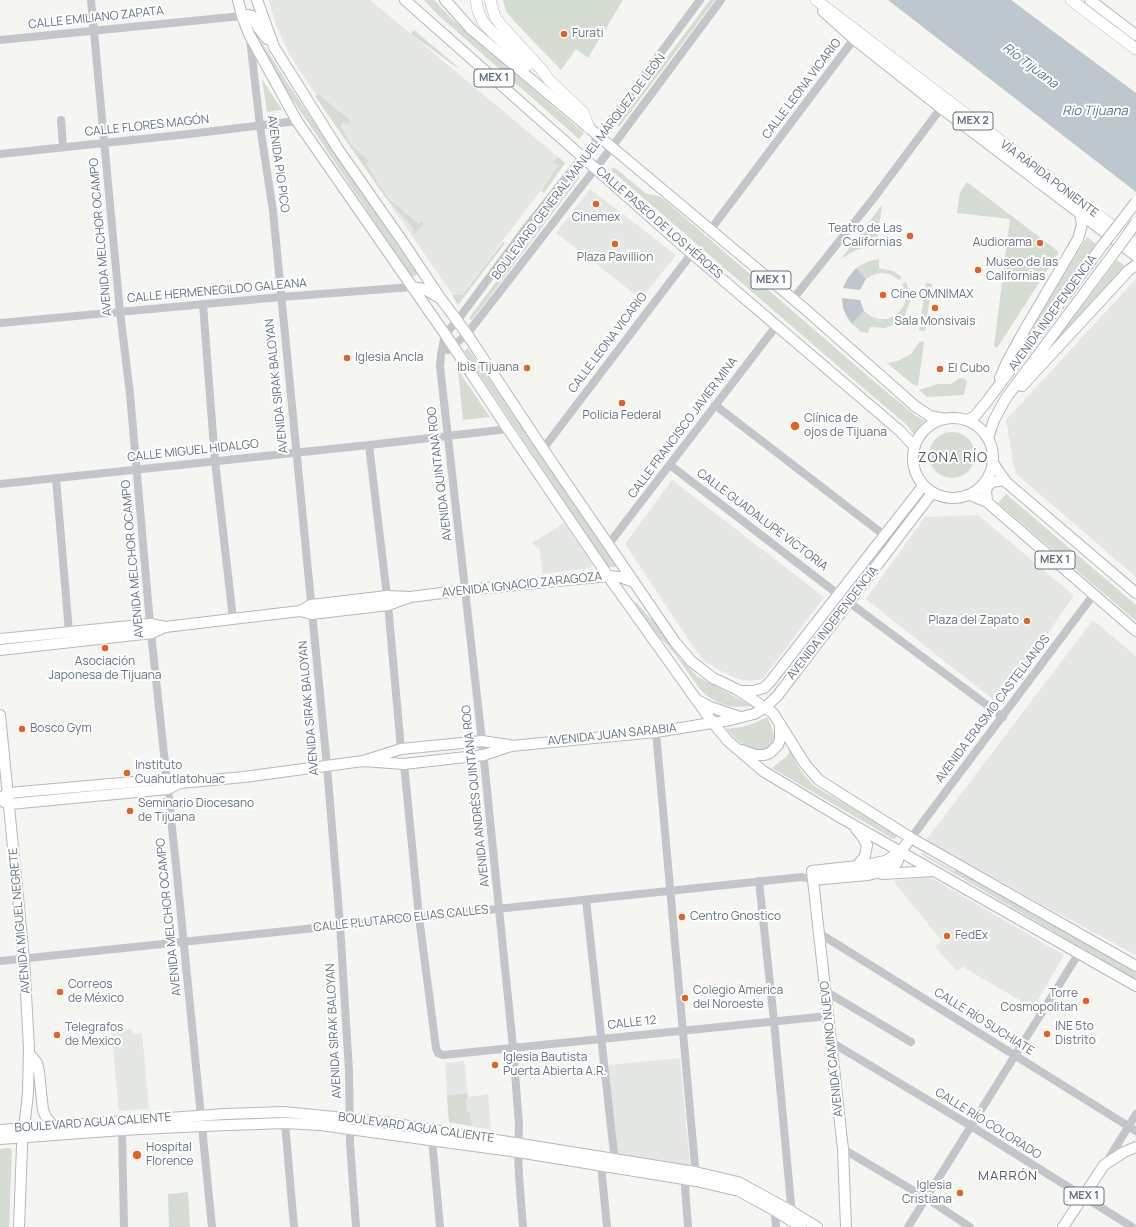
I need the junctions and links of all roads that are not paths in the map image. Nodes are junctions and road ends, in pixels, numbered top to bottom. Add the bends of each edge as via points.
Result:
1 (92, 0) edge
2 (238, 0) edge
3 (256, 0) edge
4 (405, 0) edge
5 (444, 0) edge
6 (476, 0) edge
7 (490, 0) edge
8 (700, 0) edge
9 (721, 0) edge
10 (811, 0) edge
11 (816, 0) edge
12 (1071, 0) edge
13 (1092, 1) edge
14 (242, 16) junction
15 (1098, 20) junction
16 (95, 30) junction
17 (249, 34) junction
18 (1136, 35) edge
19 (854, 39) junction
20 (1136, 39) edge
21 (0, 40) edge
22 (274, 47) junction
23 (1136, 49) edge
24 (549, 80) junction
25 (941, 108) junction
26 (61, 120) dead end
27 (297, 121) junction
28 (260, 126) junction
29 (589, 128) junction
30 (991, 135) junction
31 (599, 136) junction
32 (104, 143) junction
33 (63, 147) junction
34 (612, 147) junction
35 (0, 154) edge
36 (583, 156) junction
37 (595, 167) junction
38 (1038, 182) junction
39 (1136, 202) edge
40 (1080, 213) junction
41 (1136, 223) edge
42 (711, 229) junction
43 (1133, 242) edge
44 (692, 253) junction
45 (1136, 256) edge
46 (1136, 265) edge
47 (412, 287) junction
48 (281, 297) junction
49 (793, 299) junction
50 (441, 300) junction
51 (203, 304) junction
52 (120, 312) junction
53 (457, 321) junction
54 (0, 323) edge
55 (777, 325) junction
56 (445, 334) junction
57 (467, 334) junction
58 (453, 346) junction
59 (441, 355) junction
60 (994, 393) junction
61 (1006, 398) junction
62 (715, 405) junction
63 (945, 418) junction
64 (967, 420) junction
65 (508, 429) junction
66 (448, 436) junction
67 (988, 438) junction
68 (369, 445) junction
69 (914, 446) junction
70 (543, 449) junction
71 (296, 453) junction
72 (215, 461) junction
73 (993, 463) junction
74 (670, 465) junction
75 (136, 469) junction
76 (56, 478) junction
77 (1005, 480) junction
78 (0, 484) edge
79 (923, 486) junction
80 (932, 493) junction
81 (970, 495) junction
82 (987, 502) junction
83 (884, 535) junction
84 (608, 545) junction
85 (608, 576) junction
86 (634, 582) junction
87 (466, 590) junction
88 (1136, 593) edge
89 (1094, 594) junction
90 (839, 595) junction
91 (387, 601) junction
92 (850, 603) junction
93 (312, 609) junction
94 (233, 619) junction
95 (151, 628) junction
96 (1136, 631) edge
97 (69, 632) junction
98 (0, 639) edge
99 (0, 650) edge
100 (738, 690) junction
101 (697, 700) junction
102 (766, 707) junction
103 (0, 715) edge
104 (1003, 717) junction
105 (743, 718) junction
106 (713, 723) junction
107 (780, 723) junction
108 (656, 732) junction
109 (482, 741) junction
110 (728, 741) junction
111 (511, 746) junction
112 (401, 749) junction
113 (484, 755) junction
114 (363, 761) junction
115 (404, 764) junction
116 (327, 766) junction
117 (168, 784) junction
118 (5, 799) edge
119 (843, 819) junction
120 (911, 838) junction
121 (901, 851) junction
122 (857, 866) junction
123 (935, 871) junction
124 (812, 875) junction
125 (868, 875) junction
126 (758, 881) junction
127 (670, 890) junction
128 (586, 900) junction
129 (500, 908) junction
130 (420, 917) junction
131 (340, 925) junction
132 (819, 932) junction
133 (183, 942) junction
134 (1079, 953) junction
135 (24, 959) junction
136 (0, 961) edge
137 (1136, 966) edge
138 (1136, 986) edge
139 (826, 991) junction
140 (828, 1016) junction
141 (774, 1021) junction
142 (683, 1030) junction
143 (602, 1038) junction
144 (831, 1042) junction
145 (911, 1042) dead end
146 (514, 1047) junction
147 (29, 1053) junction
148 (1015, 1056) junction
149 (1136, 1114) edge
150 (201, 1116) junction
151 (285, 1123) junction
152 (351, 1124) junction
153 (53, 1126) junction
154 (202, 1126) junction
155 (970, 1126) junction
156 (1132, 1129) edge
157 (0, 1130) edge
158 (122, 1130) junction
159 (24, 1133) junction
160 (0, 1139) edge
161 (432, 1139) junction
162 (518, 1147) junction
163 (1136, 1147) edge
164 (843, 1149) junction
165 (615, 1163) junction
166 (601, 1165) junction
167 (1104, 1165) junction
168 (684, 1175) junction
169 (695, 1176) junction
170 (1083, 1197) junction
171 (926, 1198) junction
172 (774, 1206) junction
173 (791, 1211) junction
174 (796, 1224) edge
175 (19, 1227) edge
176 (124, 1227) edge
177 (212, 1227) edge
178 (294, 1227) edge
179 (356, 1227) edge
180 (440, 1227) edge
181 (523, 1227) edge
182 (607, 1227) edge
183 (688, 1227) edge
184 (776, 1227) edge
185 (817, 1227) edge
186 (846, 1227) edge
187 (908, 1227) edge
188 (970, 1227) edge
189 (1063, 1227) edge
190 (1132, 1227) edge

1 - 16 street, AVENIDA MELCHOR OCAMPO
2 - 14 main road
3 - 22 main road
4 - 36 main road, CALLE PASEO DE LOS HÉROES / MEX 1
5 - 29 main road, MEX 1 via 471,29
6 - 24 highway via 483,22 493,33 537,73
7 - 24 highway via 495,17
8 - 31 street, BOULEVARD GENERAL MANUEL MÁRQUEZ DE LEÓN
9 - 34 street, BOULEVARD GENERAL MANUEL MÁRQUEZ DE LEÓN
10 - 19 main road
11 - 30 highway, VÍA RÁPIDA PONIENTE / MEX 2
12 - 15 highway
13 - 18 main road
14 - 16 street, CALLE EMILIANO ZAPATA
14 - 17 main road
14 - 22 main road via 252,16
15 - 20 highway
15 - 23 highway
16 - 21 street, CALLE EMILIANO ZAPATA
16 - 32 street, AVENIDA MELCHOR OCAMPO
17 - 27 main road
17 - 28 street, AVENIDA PIO PICO
19 - 25 main road
19 - 42 street, CALLE LEONA VICARIO
22 - 50 main road via 338,149 404,242
24 - 29 highway via 583,112
25 - 38 main road
25 - 49 street
26 - 33 street
27 - 28 street, CALLE FLORES MAGÓN
27 - 47 main road
28 - 32 street, CALLE FLORES MAGÓN
28 - 48 street, AVENIDA PIO PICO via 273,211
29 - 31 main road, MEX 1
30 - 38 highway
30 - 43 highway, VÍA RÁPIDA PONIENTE / MEX 2
31 - 34 main road, MEX 1
31 - 36 street, BOULEVARD GENERAL MANUEL MÁRQUEZ DE LEÓN
32 - 33 street, CALLE FLORES MAGÓN
32 - 52 street, AVENIDA MELCHOR OCAMPO
33 - 35 street, CALLE FLORES MAGÓN
34 - 37 street, BOULEVARD GENERAL MANUEL MÁRQUEZ DE LEÓN
34 - 42 main road, MEX 1
36 - 37 main road, CALLE PASEO DE LOS HÉROES / MEX 1
36 - 53 street, BOULEVARD GENERAL MANUEL MÁRQUEZ DE LEÓN
37 - 44 main road, CALLE PASEO DE LOS HÉROES / MEX 1
37 - 57 street, BOULEVARD GENERAL MANUEL MÁRQUEZ DE LEÓN
38 - 40 main road
39 - 60 main road, AVENIDA INDEPENDENCIA, bridge
40 - 45 main road
40 - 60 main road via 1082,224 1078,239 1007,362
41 - 61 main road, AVENIDA INDEPENDENCIA, bridge
42 - 49 main road, MEX 1
44 - 55 main road, CALLE PASEO DE LOS HÉROES / MEX 1
44 - 70 street, CALLE LEONA VICARIO
46 - 61 main road via 1022,386
47 - 48 street, CALLE HERMENEGILDO GALEANA
47 - 50 main road via 424,289
47 - 56 main road
48 - 51 street, CALLE HERMENEGILDO GALEANA
48 - 71 street, AVENIDA SIRAK BALOYAN
49 - 63 main road, MEX 1 via 915,406 930,416
50 - 53 main road
51 - 52 street, CALLE HERMENEGILDO GALEANA
51 - 72 street
52 - 54 street, CALLE HERMENEGILDO GALEANA
52 - 75 street, AVENIDA MELCHOR OCAMPO
53 - 56 street, BOULEVARD GENERAL MANUEL MÁRQUEZ DE LEÓN
53 - 57 main road
55 - 62 street, CALLE FRANCISCO JAVIER MINA
55 - 69 main road, CALLE PASEO DE LOS HÉROES / MEX 1
56 - 58 main road
56 - 59 street, AVENIDA QUINTANA ROO
57 - 58 street, BOULEVARD GENERAL MANUEL MÁRQUEZ DE LEÓN
57 - 70 main road
58 - 59 street
58 - 65 main road
59 - 66 street, AVENIDA QUINTANA ROO
60 - 64 main road, AVENIDA INDEPENDENCIA via 975,416
61 - 67 main road, AVENIDA INDEPENDENCIA
62 - 74 street, CALLE FRANCISCO JAVIER MINA
62 - 83 street
63 - 64 main road, MEX 1
63 - 69 main road, MEX 1 via 925,428
64 - 67 main road
65 - 66 street, CALLE MIGUEL HIDALGO
65 - 85 main road
66 - 68 street, CALLE MIGUEL HIDALGO
66 - 87 street, AVENIDA QUINTANA ROO
67 - 73 main road, MEX 1
68 - 71 street, CALLE MIGUEL HIDALGO
68 - 91 street
69 - 79 main road, MEX 1 via 913,467
70 - 84 main road
71 - 72 street, CALLE MIGUEL HIDALGO
71 - 93 street, AVENIDA SIRAK BALOYAN
72 - 75 street, CALLE MIGUEL HIDALGO
72 - 94 street
73 - 77 main road, MEX 1
73 - 81 main road, MEX 1 via 986,482
74 - 84 street, CALLE FRANCISCO JAVIER MINA
74 - 90 street, CALLE GUADALUPE VICTORIA
75 - 76 street, CALLE MIGUEL HIDALGO
75 - 95 street, AVENIDA MELCHOR OCAMPO
76 - 78 street, CALLE MIGUEL HIDALGO
76 - 97 street
77 - 82 main road via 992,482 988,486
77 - 88 main road, MEX 1
79 - 80 main road, MEX 1
79 - 83 main road, AVENIDA INDEPENDENCIA
80 - 81 main road, MEX 1 via 951,499
80 - 92 main road, AVENIDA INDEPENDENCIA
81 - 82 main road, MEX 1
82 - 89 main road, MEX 1
83 - 90 main road, AVENIDA INDEPENDENCIA
84 - 86 main road
85 - 86 main road, AVENIDA IGNACIO ZARAGOZA
85 - 87 main road, AVENIDA IGNACIO ZARAGOZA
85 - 101 main road
86 - 100 main road via 691,661 713,678
87 - 91 main road, AVENIDA IGNACIO ZARAGOZA
87 - 109 street, AVENIDA ANDRÉS QUINTANA ROO
89 - 96 main road, MEX 1
89 - 104 street, AVENIDA ERASMO CASTELLANOS
90 - 100 main road, AVENIDA INDEPENDENCIA via 764,688 753,692
91 - 93 main road, AVENIDA IGNACIO ZARAGOZA
91 - 112 street
92 - 102 main road, AVENIDA INDEPENDENCIA
92 - 104 street
93 - 94 main road, AVENIDA IGNACIO ZARAGOZA
93 - 116 street, AVENIDA SIRAK BALOYAN
94 - 95 main road, AVENIDA IGNACIO ZARAGOZA
95 - 97 main road, AVENIDA IGNACIO ZARAGOZA
95 - 99 main road, AVENIDA IGNACIO ZARAGOZA
95 - 117 street, AVENIDA MELCHOR OCAMPO
97 - 98 main road, AVENIDA IGNACIO ZARAGOZA
100 - 102 main road
101 - 105 main road
101 - 106 main road
102 - 105 main road, AVENIDA INDEPENDENCIA
102 - 107 main road
103 - 118 main road, AVENIDA MIGUEL NEGRETE
104 - 120 street, AVENIDA ERASMO CASTELLANOS
105 - 106 main road, AVENIDA INDEPENDENCIA
106 - 108 main road, AVENIDA JUAN SARABIA
106 - 110 main road
107 - 110 main road via 778,745 770,753 755,755
107 - 120 main road via 805,764 819,780
108 - 111 main road, AVENIDA JUAN SARABIA
108 - 127 street
109 - 111 main road, AVENIDA JUAN SARABIA
109 - 112 main road, AVENIDA JUAN SARABIA
109 - 113 street, AVENIDA ANDRÉS QUINTANA ROO
110 - 119 main road via 762,771
111 - 113 main road, AVENIDA JUAN SARABIA
112 - 114 main road, AVENIDA JUAN SARABIA
113 - 115 main road, AVENIDA JUAN SARABIA
113 - 129 street, AVENIDA ANDRÉS QUINTANA ROO
114 - 115 main road, AVENIDA JUAN SARABIA
114 - 116 main road, AVENIDA JUAN SARABIA
115 - 130 street
116 - 117 main road, AVENIDA JUAN SARABIA
116 - 131 street, AVENIDA SIRAK BALOYAN
117 - 118 main road, AVENIDA JUAN SARABIA
117 - 133 street, AVENIDA MELCHOR OCAMPO
118 - 135 main road, AVENIDA MIGUEL NEGRETE
119 - 121 main road
119 - 122 main road via 865,840 867,851
120 - 121 main road
120 - 137 main road
121 - 122 main road, CALLE PLUTARCO ELIAS CALLES via 885,861
121 - 123 main road
121 - 125 main road, CALLE PLUTARCO ELIAS CALLES via 897,863 889,869
122 - 124 main road, CALLE PLUTARCO ELIAS CALLES
123 - 125 main road
123 - 134 main road
124 - 125 main road, CALLE PLUTARCO ELIAS CALLES
124 - 126 street, CALLE PLUTARCO ELIAS CALLES
124 - 132 main road, AVENIDA CAMINO NUEVO
126 - 127 street, CALLE PLUTARCO ELIAS CALLES
126 - 141 street
127 - 128 street, CALLE PLUTARCO ELIAS CALLES
127 - 142 street
128 - 129 street, CALLE PLUTARCO ELIAS CALLES
128 - 143 street
129 - 130 street, CALLE PLUTARCO ELIAS CALLES
129 - 146 street, AVENIDA ANDRÉS QUINTANA ROO
130 - 131 street, CALLE PLUTARCO ELIAS CALLES
130 - 146 street, CALLE 12 via 438,1053 443,1055
131 - 133 street, CALLE PLUTARCO ELIAS CALLES
131 - 152 street, AVENIDA SIRAK BALOYAN
132 - 139 main road, AVENIDA CAMINO NUEVO
132 - 148 street, CALLE RÍO SUCHIATE
133 - 135 street, CALLE PLUTARCO ELIAS CALLES
133 - 150 street, AVENIDA MELCHOR OCAMPO
134 - 138 main road
134 - 148 street
135 - 136 street, CALLE PLUTARCO ELIAS CALLES
135 - 147 main road, AVENIDA MIGUEL NEGRETE
139 - 140 main road, AVENIDA CAMINO NUEVO
139 - 145 street
140 - 141 street, CALLE 12
140 - 144 main road, AVENIDA CAMINO NUEVO
141 - 142 street, CALLE 12
141 - 173 street
142 - 143 street, CALLE 12
142 - 169 street
143 - 146 street, CALLE 12
143 - 165 street
144 - 155 street, CALLE RÍO COLORADO
144 - 164 main road, AVENIDA CAMINO NUEVO
146 - 162 street, AVENIDA ANDRÉS QUINTANA ROO
147 - 153 main road via 37,1063 43,1110
147 - 159 main road, AVENIDA MIGUEL NEGRETE
148 - 155 street
148 - 156 street, CALLE RÍO SUCHIATE
149 - 156 street
150 - 152 main road, BOULEVARD AGUA CALIENTE via 284,1112
150 - 153 main road, BOULEVARD AGUA CALIENTE
150 - 154 street, AVENIDA MELCHOR OCAMPO
151 - 152 main road, BOULEVARD AGUA CALIENTE
151 - 154 main road, BOULEVARD AGUA CALIENTE
151 - 178 street
152 - 161 main road, BOULEVARD AGUA CALIENTE
152 - 162 main road, BOULEVARD AGUA CALIENTE via 384,1122
152 - 179 street, AVENIDA SIRAK BALOYAN
153 - 159 main road, BOULEVARD AGUA CALIENTE
154 - 158 main road, BOULEVARD AGUA CALIENTE
154 - 177 street, AVENIDA MELCHOR OCAMPO
155 - 170 street, CALLE RÍO COLORADO
155 - 171 street
156 - 167 street
157 - 159 main road, BOULEVARD AGUA CALIENTE
158 - 159 main road, BOULEVARD AGUA CALIENTE
158 - 176 street
159 - 160 main road, BOULEVARD AGUA CALIENTE
159 - 175 main road, AVENIDA MIGUEL NEGRETE
161 - 162 main road, BOULEVARD AGUA CALIENTE
161 - 180 street
162 - 165 main road, BOULEVARD AGUA CALIENTE
162 - 166 main road, BOULEVARD AGUA CALIENTE
162 - 181 street, AVENIDA ANDRÉS QUINTANA ROO
163 - 167 main road, MEX 1
164 - 171 street
164 - 186 main road, AVENIDA CAMINO NUEVO
165 - 166 main road, BOULEVARD AGUA CALIENTE
165 - 168 main road, BOULEVARD AGUA CALIENTE
166 - 182 street
167 - 170 main road, MEX 1
168 - 169 main road, BOULEVARD AGUA CALIENTE
168 - 183 street
169 - 172 main road, BOULEVARD AGUA CALIENTE via 738,1182
170 - 189 main road, MEX 1
170 - 190 street, CALLE RÍO COLORADO
171 - 187 street
171 - 188 street
172 - 173 main road, BOULEVARD AGUA CALIENTE
172 - 174 main road, BOULEVARD AGUA CALIENTE
172 - 184 street
173 - 174 street
173 - 185 main road, BOULEVARD AGUA CALIENTE

